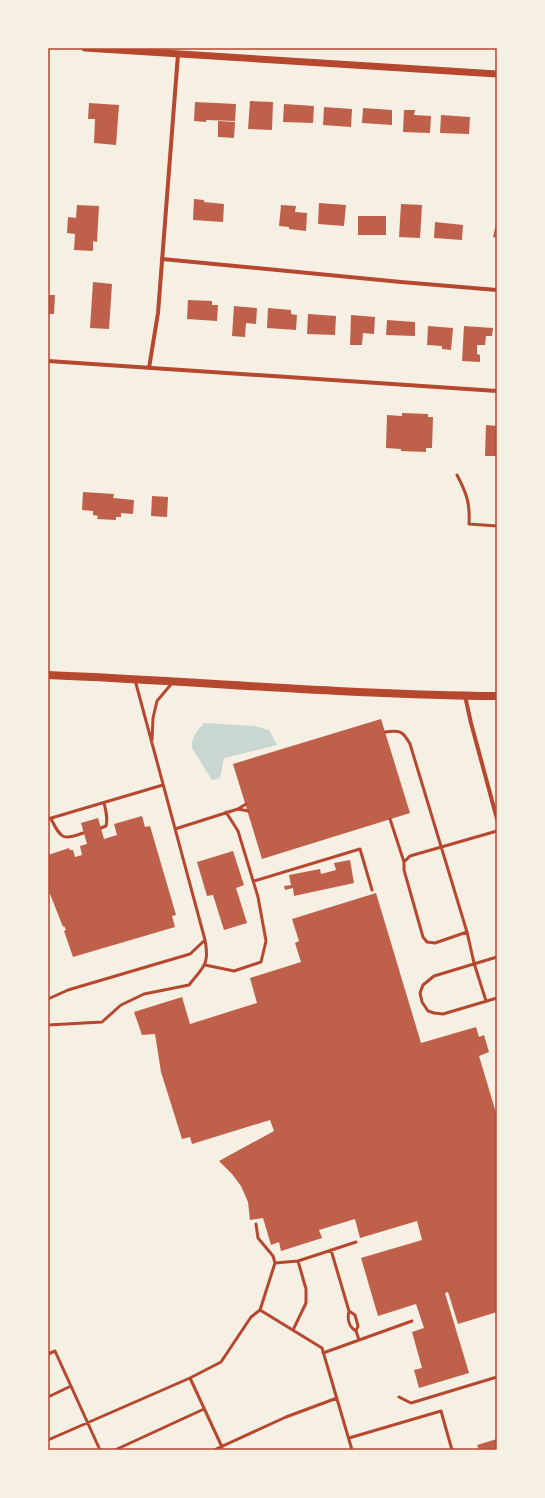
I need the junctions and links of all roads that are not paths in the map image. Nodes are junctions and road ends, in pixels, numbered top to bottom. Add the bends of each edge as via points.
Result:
1 (85, 48) edge
2 (178, 54) junction
3 (497, 74) edge
4 (162, 259) junction
5 (497, 290) edge
6 (48, 361) edge
7 (149, 368) junction
8 (497, 391) edge
9 (457, 475) dead end
10 (497, 526) edge
11 (48, 675) edge
12 (134, 678) junction
13 (174, 681) junction
14 (465, 696) junction
15 (497, 696) edge
16 (385, 732) dead end
17 (152, 744) junction
18 (163, 785) junction
19 (104, 803) junction
20 (246, 804) dead end
21 (238, 809) junction
22 (226, 812) junction
23 (248, 812) dead end
24 (49, 819) edge
25 (390, 819) dead end
26 (497, 819) edge
27 (101, 828) dead end
28 (175, 829) junction
29 (497, 831) edge
30 (83, 833) dead end
31 (440, 847) junction
32 (404, 862) junction
33 (254, 881) junction
34 (372, 890) dead end
35 (467, 932) junction
36 (205, 940) junction
37 (497, 957) edge
38 (474, 964) junction
39 (205, 965) junction
40 (497, 998) edge
41 (48, 999) edge
42 (486, 1001) junction
43 (48, 1025) edge
44 (256, 1224) dead end
45 (356, 1242) dead end
46 (331, 1250) junction
47 (298, 1261) junction
48 (274, 1263) junction
49 (260, 1310) junction
50 (350, 1312) junction
51 (412, 1321) dead end
52 (293, 1330) junction
53 (356, 1331) junction
54 (359, 1340) junction
55 (324, 1353) junction
56 (48, 1354) edge
57 (497, 1377) edge
58 (190, 1378) junction
59 (71, 1386) junction
60 (48, 1397) edge
61 (337, 1398) junction
62 (399, 1398) dead end
63 (204, 1409) junction
64 (88, 1422) junction
65 (349, 1438) junction
66 (48, 1440) edge
67 (222, 1446) junction
68 (100, 1450) edge
69 (115, 1450) edge
70 (214, 1450) edge
71 (352, 1450) edge
72 (452, 1450) edge

1 - 2 street
2 - 3 street
2 - 4 street
4 - 5 street
4 - 7 street via 158,313
6 - 7 street
7 - 8 street
9 - 10 lane via 465,490 470,509 469,524
11 - 12 main road
12 - 13 main road
12 - 17 lane
13 - 14 main road
13 - 17 lane via 157,701 153,718
14 - 15 main road
14 - 26 street
16 - 31 lane via 396,730 405,734 410,744
17 - 18 lane
18 - 19 lane
18 - 28 lane
19 - 24 lane
19 - 27 lane via 107,822 106,826
20 - 21 lane
21 - 22 lane
21 - 23 lane
22 - 28 lane
22 - 33 lane via 238,831
24 - 30 lane via 58,833 64,837 70,838
25 - 32 lane
28 - 36 lane
29 - 31 lane
31 - 32 lane via 410,856
31 - 35 lane
32 - 35 lane via 406,878 423,937 427,942 434,943
33 - 34 lane via 360,849
33 - 39 lane via 266,941 261,962 234,971
35 - 38 lane
36 - 39 lane via 208,954
36 - 41 lane via 190,954 68,990
37 - 38 lane
38 - 42 lane
38 - 42 lane via 434,976 423,985 420,993 422,1002 428,1011 443,1014
39 - 43 lane via 189,985 144,994 121,1005 102,1022
40 - 42 lane
44 - 48 lane via 258,1238 273,1256
45 - 46 lane
46 - 47 lane
46 - 50 lane
47 - 48 lane
47 - 52 lane via 306,1289 306,1303
48 - 49 lane
49 - 52 lane
49 - 58 lane via 250,1317 221,1362
50 - 53 lane via 355,1315 358,1326
50 - 53 lane via 347,1317
51 - 54 lane
52 - 55 lane via 322,1348
53 - 54 lane
54 - 55 lane
55 - 61 lane
56 - 59 lane via 55,1351
57 - 62 lane via 412,1403
58 - 63 lane
58 - 64 lane
59 - 60 lane
59 - 64 lane
61 - 65 lane
61 - 67 lane via 286,1417
63 - 67 lane
63 - 69 lane
64 - 66 lane
64 - 68 lane
65 - 71 lane
65 - 72 lane via 441,1411
67 - 70 lane

